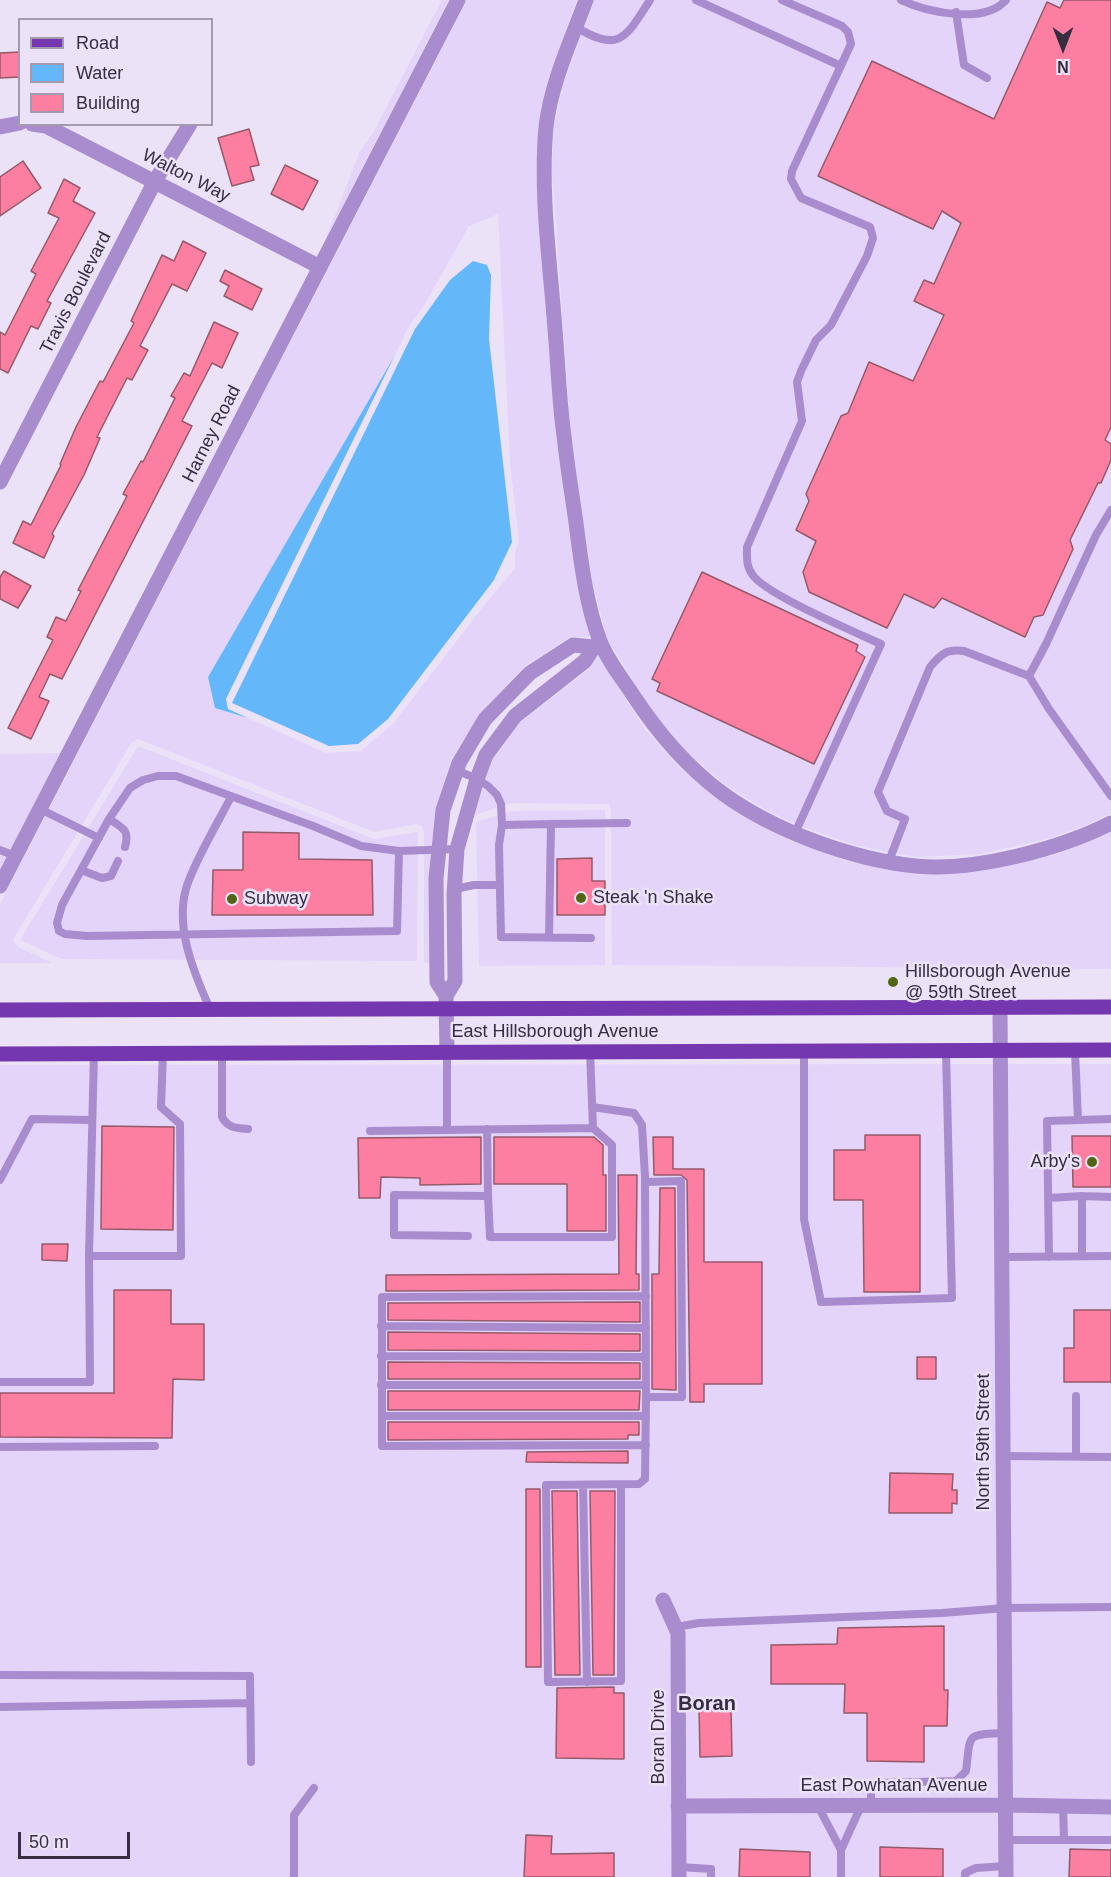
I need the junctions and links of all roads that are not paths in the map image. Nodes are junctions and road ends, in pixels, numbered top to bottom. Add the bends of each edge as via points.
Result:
1 (458, 0) edge
2 (586, 0) edge
3 (650, 0) edge
4 (696, 0) edge
5 (782, 0) edge
6 (901, 0) edge
7 (1006, 0) edge
8 (956, 12) junction
9 (576, 27) junction
10 (841, 66) junction
11 (987, 78) dead end
12 (18, 123) edge
13 (46, 126) edge
14 (189, 126) edge
15 (0, 127) edge
16 (155, 182) junction
17 (320, 267) junction
18 (0, 482) edge
19 (1111, 510) edge
20 (597, 645) junction
21 (1029, 676) junction
22 (456, 770) junction
23 (477, 779) junction
24 (1111, 796) edge
25 (231, 797) junction
26 (40, 809) junction
27 (109, 819) junction
28 (627, 823) dead end
29 (1111, 823) edge
30 (550, 824) junction
31 (502, 825) junction
32 (795, 833) junction
33 (99, 838) junction
34 (125, 847) dead end
35 (439, 849) junction
36 (457, 849) junction
37 (0, 850) edge
38 (399, 851) junction
39 (15, 856) junction
40 (118, 861) dead end
41 (889, 861) junction
42 (81, 870) junction
43 (499, 885) junction
44 (0, 886) edge
45 (455, 889) junction
46 (185, 935) junction
47 (549, 938) junction
48 (591, 938) dead end
49 (446, 1003) junction
50 (1111, 1007) edge
51 (1000, 1008) junction
52 (210, 1009) junction
53 (0, 1010) edge
54 (1111, 1050) edge
55 (590, 1051) junction
56 (804, 1051) junction
57 (946, 1051) junction
58 (1001, 1051) junction
59 (1075, 1051) junction
60 (447, 1052) junction
61 (94, 1053) junction
62 (163, 1053) junction
63 (222, 1053) junction
64 (0, 1054) edge
65 (592, 1107) junction
66 (1111, 1119) edge
67 (92, 1120) junction
68 (1078, 1120) junction
69 (593, 1128) junction
70 (248, 1129) dead end
71 (487, 1129) junction
72 (447, 1130) junction
73 (370, 1131) dead end
74 (0, 1180) edge
75 (645, 1182) junction
76 (488, 1197) junction
77 (1082, 1197) junction
78 (1111, 1197) edge
79 (1048, 1198) junction
80 (468, 1236) dead end
81 (89, 1256) junction
82 (1082, 1256) junction
83 (1111, 1256) edge
84 (1003, 1257) junction
85 (1049, 1257) junction
86 (646, 1296) junction
87 (381, 1326) junction
88 (646, 1328) junction
89 (381, 1356) junction
90 (646, 1358) junction
91 (0, 1382) edge
92 (381, 1384) junction
93 (646, 1385) junction
94 (1076, 1396) dead end
95 (646, 1397) junction
96 (382, 1416) junction
97 (646, 1416) junction
98 (646, 1445) junction
99 (155, 1446) dead end
100 (0, 1447) edge
101 (1004, 1456) junction
102 (1076, 1456) junction
103 (1111, 1457) edge
104 (584, 1485) junction
105 (621, 1485) junction
106 (663, 1600) dead end
107 (1111, 1607) edge
108 (1005, 1608) junction
109 (676, 1628) junction
110 (0, 1675) edge
111 (586, 1682) junction
112 (250, 1703) junction
113 (0, 1707) edge
114 (1006, 1733) junction
115 (251, 1762) dead end
116 (314, 1788) dead end
117 (1007, 1805) junction
118 (678, 1806) junction
119 (818, 1806) junction
120 (866, 1806) junction
121 (1063, 1806) junction
122 (1111, 1807) edge
123 (1006, 1840) junction
124 (1064, 1840) junction
125 (1111, 1840) edge
126 (841, 1850) junction
127 (679, 1872) edge
128 (1006, 1872) edge
129 (711, 1873) edge
130 (294, 1877) edge
131 (841, 1877) edge
132 (965, 1877) edge

1 - 17 street, Harney Road
2 - 9 street
3 - 9 lane via 622,38 607,41
4 - 10 lane
5 - 10 lane via 848,32 851,44
6 - 8 lane via 931,12
7 - 8 lane via 979,14
8 - 11 lane via 964,65
9 - 20 street via 555,82 546,124 544,171 564,435
10 - 32 lane via 791,179 801,198 870,227 873,238 831,325 816,340 801,371 797,382 802,421 747,547 747,561 752,575 768,590 881,644
12 - 15 street
13 - 16 street, Walton Way
14 - 16 street, Travis Boulevard
16 - 17 street, Walton Way
16 - 18 street, Travis Boulevard
17 - 26 street, Harney Road
19 - 21 lane
20 - 22 street via 573,645 530,673 485,719
20 - 23 street via 585,661 515,716 486,755
20 - 32 street via 650,723 684,760 723,793
21 - 24 lane
21 - 41 lane via 964,651 952,650 930,667 878,792 887,811 905,819
22 - 23 lane
22 - 35 street via 443,810
23 - 31 lane via 497,795
23 - 36 street
25 - 27 lane via 176,776 158,776 130,788
25 - 38 lane via 361,846
25 - 46 lane via 188,881 182,918
26 - 33 lane
26 - 39 street, Harney Road
27 - 33 lane
27 - 34 lane via 124,828 128,837
28 - 30 lane
29 - 41 street via 1053,846 982,862 918,866
30 - 31 lane
30 - 47 lane
31 - 43 lane
32 - 41 street via 849,853
33 - 42 lane
35 - 36 lane
35 - 38 lane
35 - 49 street via 437,982
36 - 45 street
37 - 39 lane
38 - 46 lane via 397,932
39 - 44 street, Harney Road
40 - 42 lane via 111,876 102,878
42 - 46 lane via 62,905 59,931
43 - 45 lane
43 - 47 lane via 501,938
45 - 49 street via 455,981
46 - 52 lane via 195,976
47 - 48 lane
49 - 51 main road, East Hillsborough Avenue
49 - 52 main road, East Hillsborough Avenue
49 - 60 street
50 - 51 main road, East Hillsborough Avenue
51 - 58 street, North 59th Street
52 - 53 main road, East Hillsborough Avenue
54 - 59 main road, East Hillsborough Avenue
55 - 56 main road, East Hillsborough Avenue
55 - 60 main road, East Hillsborough Avenue
55 - 65 lane
56 - 57 main road, East Hillsborough Avenue
56 - 57 lane via 804,1219 821,1302 952,1298
57 - 58 main road, East Hillsborough Avenue
58 - 59 main road, East Hillsborough Avenue
58 - 84 street, North 59th Street
59 - 68 lane
60 - 63 main road, East Hillsborough Avenue
60 - 72 lane
61 - 62 main road, East Hillsborough Avenue
61 - 64 main road, East Hillsborough Avenue
61 - 67 lane
62 - 63 main road, East Hillsborough Avenue
62 - 81 lane via 161,1107 180,1124 181,1256
63 - 70 lane via 222,1117 231,1127
65 - 69 lane
65 - 75 lane via 634,1113 642,1125
66 - 68 lane
67 - 74 lane via 32,1119
67 - 81 lane
68 - 79 lane via 1047,1121
69 - 71 lane
69 - 76 lane via 612,1145 612,1237 490,1237
71 - 72 lane
71 - 76 lane
72 - 73 lane
75 - 86 lane
75 - 95 lane via 681,1181 682,1396
76 - 80 lane via 394,1195 394,1235
77 - 78 lane
77 - 79 lane
77 - 82 lane
79 - 85 lane
81 - 91 lane via 90,1382
82 - 83 lane
82 - 85 lane
84 - 85 lane
84 - 101 street, North 59th Street
86 - 87 lane via 382,1297
86 - 88 lane
87 - 88 lane
87 - 89 lane
88 - 90 lane
89 - 90 lane
89 - 92 lane
90 - 93 lane
92 - 93 lane
92 - 96 lane
93 - 95 lane
94 - 102 lane
95 - 97 lane
96 - 97 lane
96 - 98 lane via 382,1446
97 - 98 lane
98 - 105 lane via 645,1479 639,1484
99 - 100 lane
101 - 102 lane
101 - 108 street, North 59th Street
102 - 103 lane
104 - 105 lane
104 - 111 lane
104 - 111 lane via 546,1485 548,1682
105 - 111 lane via 621,1681
106 - 109 street, Boran Drive
107 - 108 lane
108 - 109 lane via 699,1623
108 - 114 street, North 59th Street
109 - 118 street, Boran Drive
110 - 112 lane via 250,1676
112 - 113 lane
112 - 115 lane
114 - 117 street, North 59th Street
114 - 120 lane via 972,1738 966,1771 956,1781 875,1784
116 - 130 lane via 294,1815
117 - 120 street, East Powhatan Avenue
117 - 121 street, East Powhatan Avenue
117 - 123 street, North 59th Street
118 - 119 street, East Powhatan Avenue
118 - 127 street, Boran Drive
119 - 120 street, East Powhatan Avenue
119 - 126 lane
120 - 126 lane
121 - 122 street, East Powhatan Avenue
121 - 124 lane
123 - 124 lane
123 - 128 street, North 59th Street
124 - 125 lane
126 - 131 lane
127 - 129 lane
128 - 132 lane via 976,1868 965,1873

